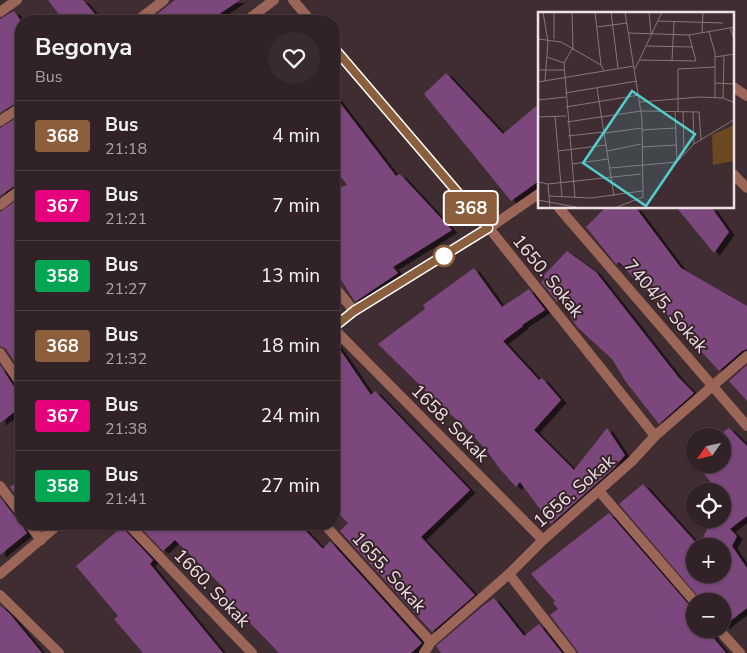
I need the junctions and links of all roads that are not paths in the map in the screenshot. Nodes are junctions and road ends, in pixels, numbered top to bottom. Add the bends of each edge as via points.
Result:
1 (17, 0) edge
2 (164, 0) edge
3 (274, 0) edge
4 (293, 0) edge
5 (0, 12) edge
6 (145, 15) edge
7 (254, 15) edge
8 (306, 15) edge
9 (340, 55) edge
10 (734, 88) edge
11 (747, 96) edge
12 (15, 111) edge
13 (0, 121) edge
14 (734, 175) edge
15 (747, 188) edge
16 (15, 194) edge
17 (538, 194) edge
18 (0, 205) edge
19 (560, 209) edge
20 (488, 228) junction
21 (340, 294) edge
22 (354, 311) junction
23 (340, 323) edge
24 (340, 334) edge
25 (0, 353) edge
26 (747, 356) edge
27 (15, 375) edge
28 (713, 385) junction
29 (747, 426) edge
30 (655, 436) junction
31 (0, 486) edge
32 (599, 491) junction
33 (15, 506) edge
34 (34, 530) edge
35 (52, 530) edge
36 (134, 530) edge
37 (329, 530) edge
38 (41, 540) junction
39 (542, 540) junction
40 (0, 574) edge
41 (509, 574) junction
42 (687, 593) edge
43 (0, 595) edge
44 (726, 638) edge
45 (431, 642) junction
46 (59, 653) edge
47 (252, 653) edge
48 (424, 653) edge
49 (571, 653) edge
50 (740, 653) edge

1 - 5 street
2 - 6 street
3 - 7 street
4 - 8 street
9 - 20 street, 1650. Sokak
10 - 11 street
12 - 13 street
14 - 15 street
16 - 18 street
17 - 20 street
19 - 28 street, 7404/5. Sokak
20 - 22 street
20 - 30 street, 1650. Sokak
21 - 22 street
22 - 23 street
24 - 39 street, 1658. Sokak
25 - 27 street
26 - 28 street, 1656. Sokak
28 - 29 street, 7404/5. Sokak
28 - 30 street, 1656. Sokak
30 - 32 street, 1656. Sokak
31 - 33 street
32 - 39 street, 1656. Sokak
32 - 42 street
34 - 38 street
35 - 38 street
36 - 47 street, 1660. Sokak
37 - 45 street, 1655. Sokak
38 - 40 street
39 - 41 street, 1656. Sokak
41 - 45 street, 1656. Sokak
41 - 49 street
43 - 46 street
44 - 50 street
45 - 48 street, 1656. Sokak

